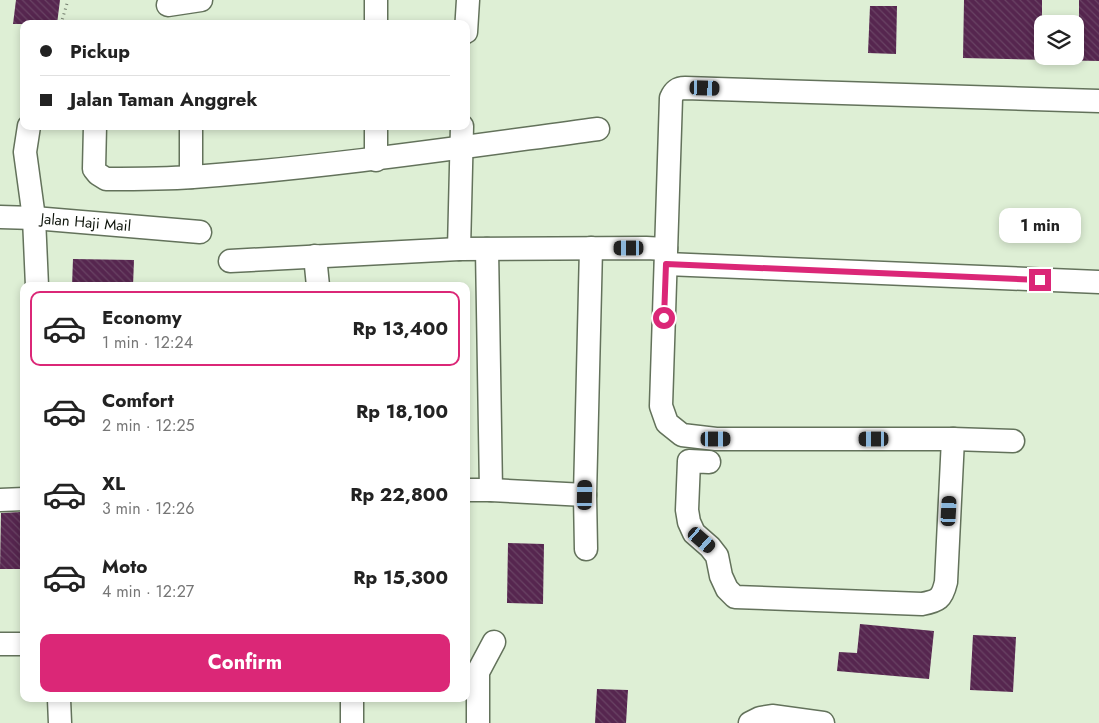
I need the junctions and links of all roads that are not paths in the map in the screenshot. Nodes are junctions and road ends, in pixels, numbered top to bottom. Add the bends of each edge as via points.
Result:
1 (200, 0) edge
2 (376, 0) edge
3 (468, 0) edge
4 (168, 5) dead end
5 (376, 20) edge
6 (467, 20) edge
7 (1099, 101) edge
8 (598, 129) dead end
9 (29, 130) edge
10 (95, 130) edge
11 (191, 130) edge
12 (376, 130) edge
13 (461, 137) edge
14 (376, 160) junction
15 (191, 178) junction
16 (0, 217) edge
17 (34, 218) junction
18 (200, 232) dead end
19 (591, 248) junction
20 (459, 249) junction
21 (487, 249) junction
22 (652, 253) junction
23 (316, 256) junction
24 (230, 261) dead end
25 (37, 282) edge
26 (318, 282) edge
27 (1099, 282) edge
28 (953, 439) junction
29 (1013, 441) dead end
30 (709, 462) dead end
31 (470, 490) edge
32 (491, 490) junction
33 (585, 495) junction
34 (20, 499) edge
35 (0, 500) edge
36 (586, 549) dead end
37 (494, 642) dead end
38 (0, 644) edge
39 (20, 644) edge
40 (59, 702) edge
41 (352, 702) edge
42 (60, 723) edge
43 (352, 723) edge
44 (478, 723) edge
45 (750, 723) edge
46 (823, 723) edge

1 - 4 street
2 - 5 street
3 - 6 street
7 - 22 street via 679,88 671,98
8 - 13 street
9 - 17 street, Jalan Haji Mail via 26,152
10 - 15 street via 94,169 106,179
11 - 15 street
12 - 14 street
13 - 14 street
13 - 20 street
14 - 15 street
16 - 17 street
17 - 18 street, Jalan Haji Mail
17 - 25 street
19 - 21 street
19 - 22 street
19 - 33 street
20 - 21 street
20 - 23 street
21 - 32 street
22 - 27 street
22 - 28 street via 661,406 667,423 682,435 716,439
23 - 24 street
23 - 26 street
28 - 29 street
28 - 30 street via 946,582 943,593 935,601 922,604 735,596 727,590 717,556 694,533 689,522 689,461
31 - 32 street
32 - 33 street
33 - 36 street
34 - 35 street
37 - 44 street via 478,672
38 - 39 street
40 - 42 street
41 - 43 street
45 - 46 street via 772,716

